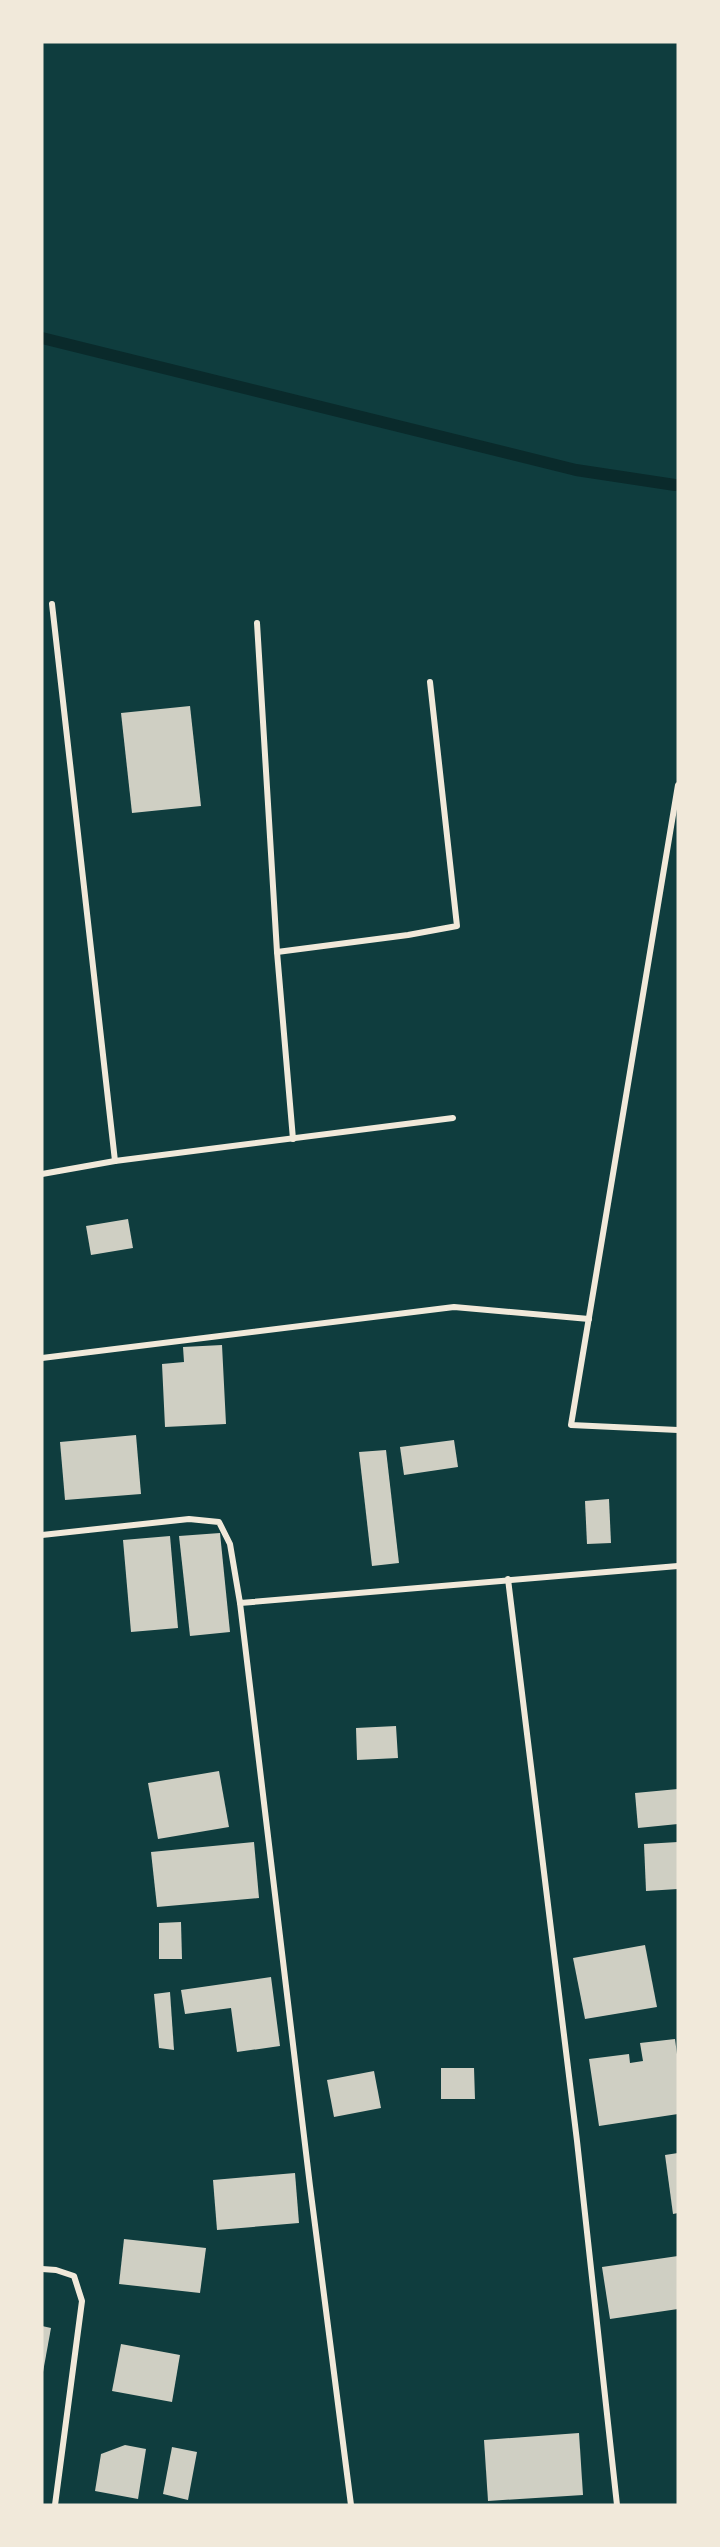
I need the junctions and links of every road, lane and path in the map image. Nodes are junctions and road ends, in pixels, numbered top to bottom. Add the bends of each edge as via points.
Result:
1 (52, 604) dead end
2 (257, 623) dead end
3 (430, 682) dead end
4 (678, 785) edge
5 (277, 952) junction
6 (453, 1118) dead end
7 (293, 1139) junction
8 (115, 1161) junction
9 (42, 1174) edge
10 (589, 1319) junction
11 (42, 1358) edge
12 (678, 1430) edge
13 (42, 1535) edge
14 (678, 1566) edge
15 (508, 1579) junction
16 (240, 1603) junction
17 (42, 2269) edge
18 (55, 2505) edge
19 (351, 2505) edge
20 (617, 2505) edge

1 - 8 street
2 - 5 street
3 - 5 street via 457,926
4 - 10 street
5 - 7 street
6 - 7 street
7 - 8 street
8 - 9 street
10 - 11 street via 454,1307
10 - 12 street via 571,1425
13 - 16 street via 189,1519 219,1522 230,1544
14 - 15 street
15 - 16 street
15 - 20 street via 578,2141
16 - 19 street
17 - 18 street via 74,2276 82,2301

